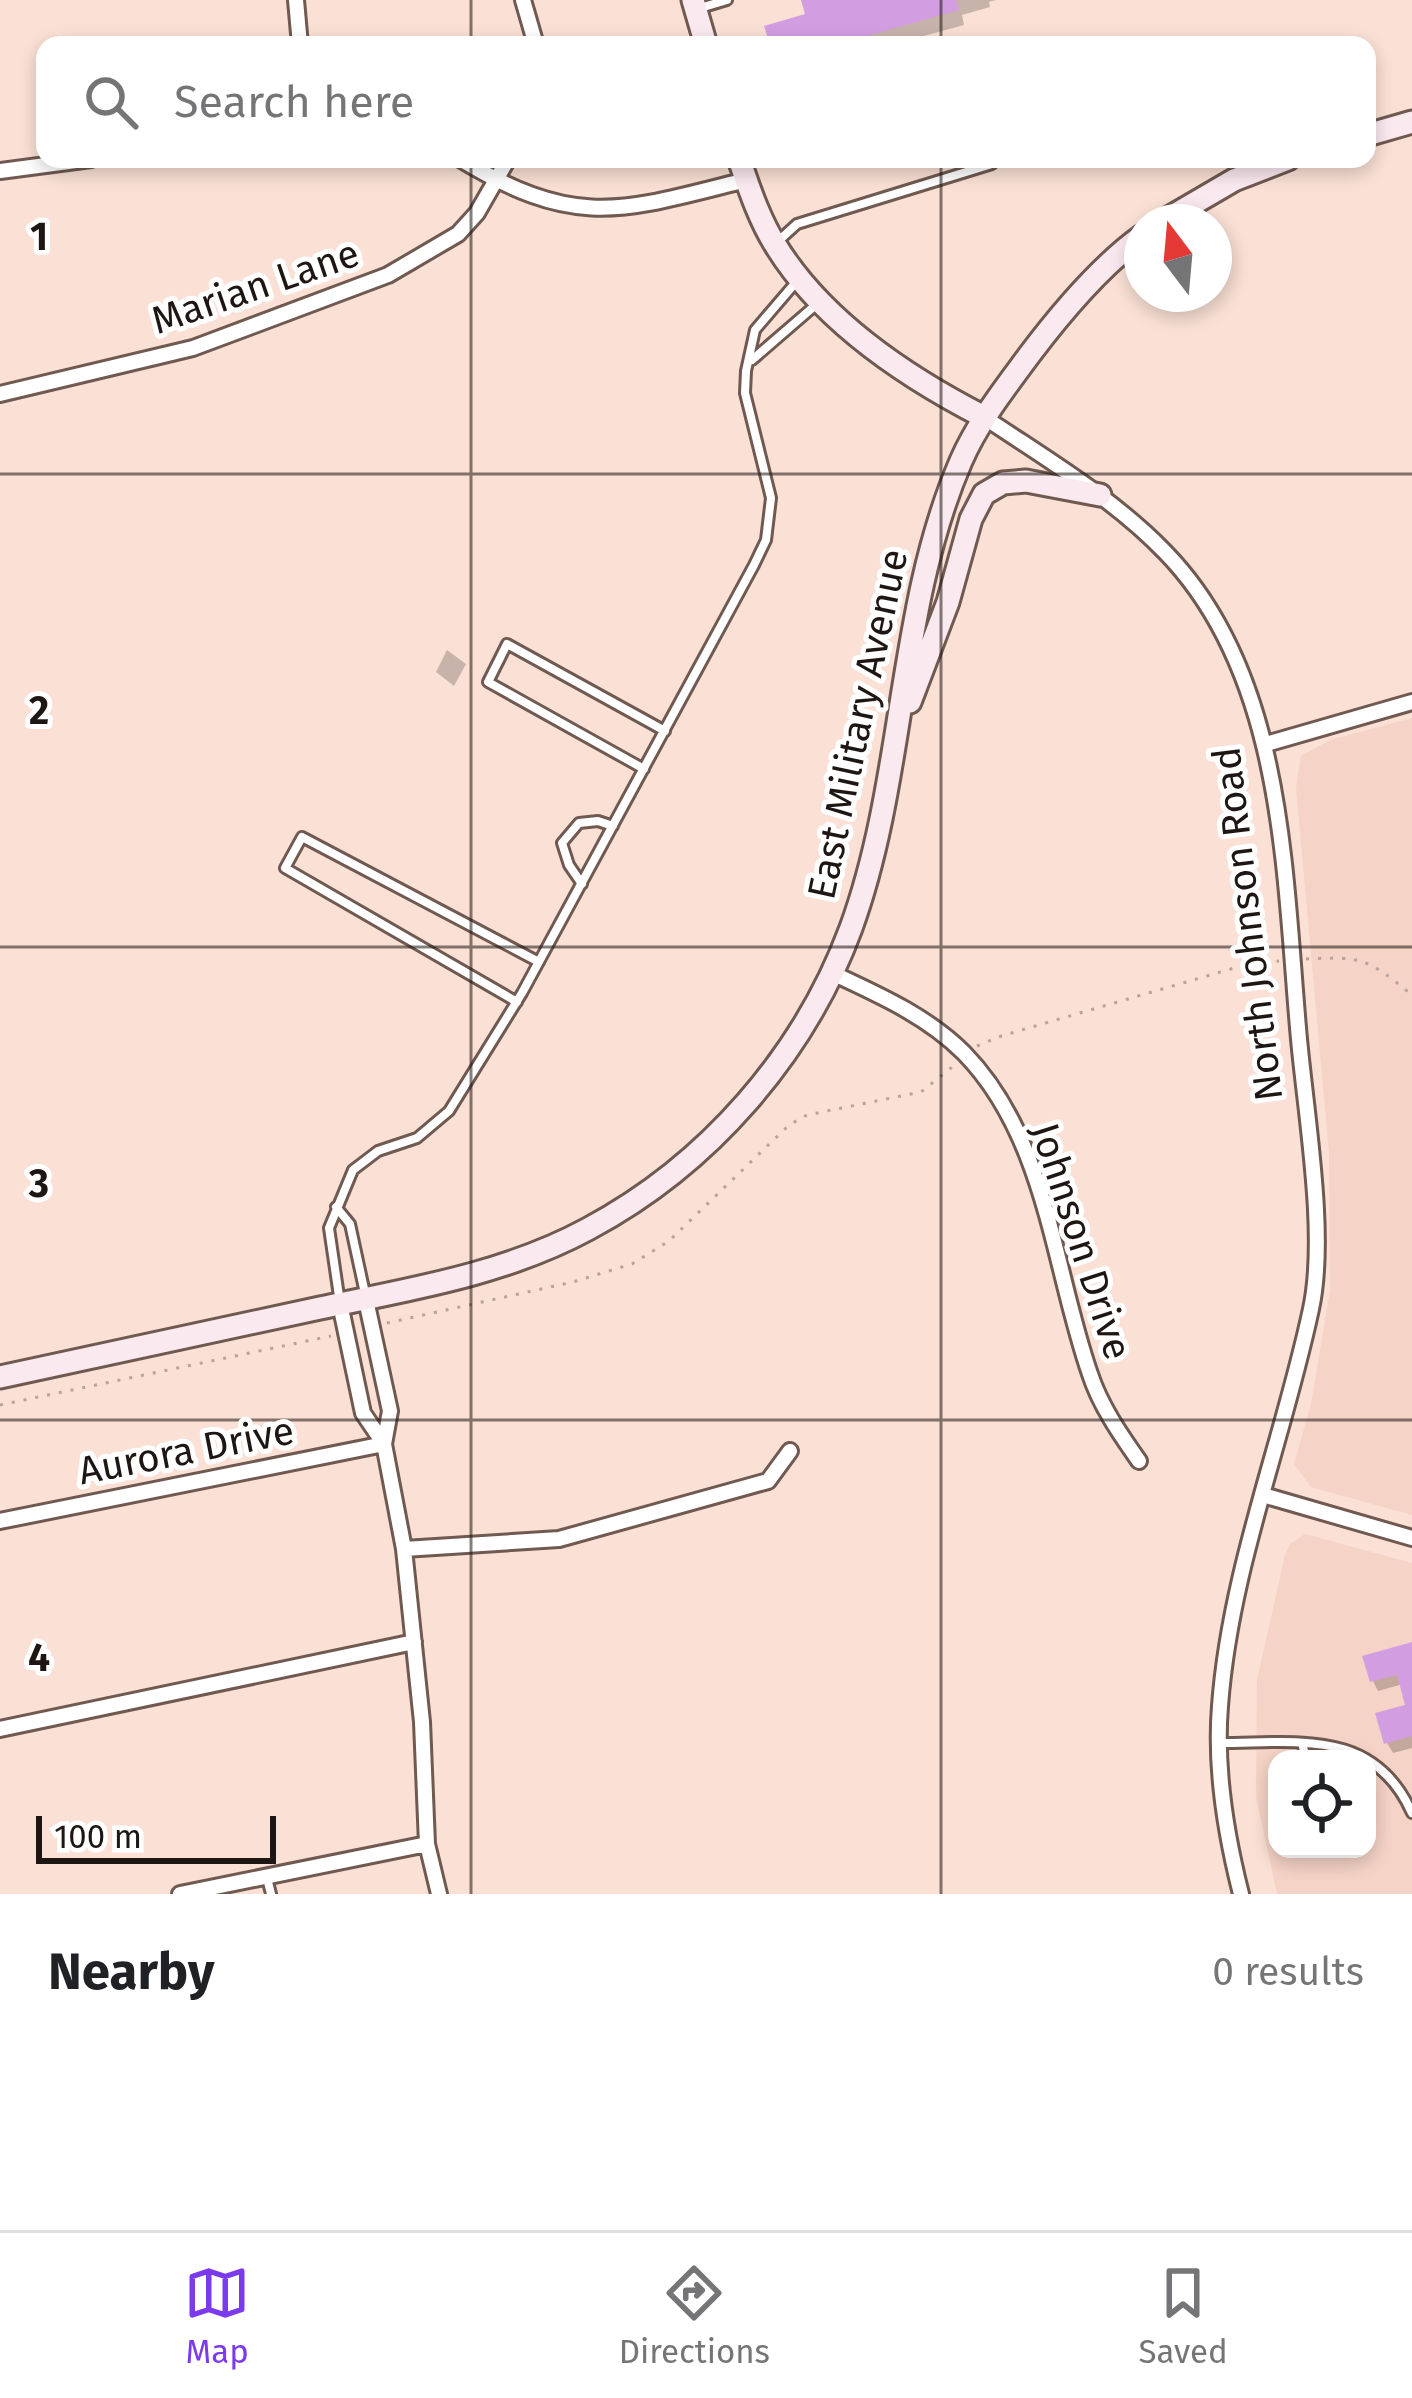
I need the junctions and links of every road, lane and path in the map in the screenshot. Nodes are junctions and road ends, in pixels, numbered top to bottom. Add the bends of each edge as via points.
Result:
1 (296, 0) edge
2 (523, 0) edge
3 (727, 0) edge
4 (694, 5) edge
5 (299, 36) edge
6 (533, 36) edge
7 (703, 36) edge
8 (1412, 122) edge
9 (1376, 132) edge
10 (36, 166) edge
11 (474, 168) edge
12 (504, 168) edge
13 (979, 168) edge
14 (1266, 168) edge
15 (743, 169) edge
16 (0, 171) edge
17 (497, 182) junction
18 (1194, 204) edge
19 (775, 244) junction
20 (1124, 254) edge
21 (800, 278) junction
22 (822, 300) junction
23 (751, 360) junction
24 (0, 394) edge
25 (984, 417) junction
26 (1100, 495) junction
27 (1412, 702) edge
28 (665, 730) junction
29 (895, 736) junction
30 (1266, 744) junction
31 (644, 770) junction
32 (613, 826) junction
33 (581, 884) junction
34 (1292, 959) junction
35 (539, 962) junction
36 (832, 973) junction
37 (1412, 995) edge
38 (517, 1002) junction
39 (965, 1055) junction
40 (336, 1207) junction
41 (366, 1300) junction
42 (340, 1304) junction
43 (371, 1327) junction
44 (346, 1333) junction
45 (0, 1377) edge
46 (0, 1405) edge
47 (384, 1444) junction
48 (790, 1451) dead end
49 (1139, 1461) dead end
50 (1263, 1495) junction
51 (0, 1521) edge
52 (1412, 1538) edge
53 (404, 1549) junction
54 (413, 1642) junction
55 (0, 1729) edge
56 (1221, 1743) junction
57 (1302, 1743) junction
58 (1304, 1750) edge
59 (1412, 1813) edge
60 (427, 1844) junction
61 (266, 1876) junction
62 (180, 1894) edge
63 (271, 1894) edge
64 (439, 1894) edge
65 (1241, 1894) edge

1 - 5 street
2 - 6 street
3 - 4 lane
4 - 7 main road
8 - 9 main road
10 - 16 street
11 - 17 street
12 - 17 street, Marian Lane
13 - 19 lane via 797,224
14 - 18 main road
15 - 17 street via 612,210 572,207
15 - 19 main road, North Johnson Road
17 - 24 street, Marian Lane via 458,234 388,274 193,348
19 - 21 main road, North Johnson Road
20 - 25 main road, East Military Avenue via 1051,327
21 - 22 main road, North Johnson Road
21 - 23 lane via 755,330
22 - 23 lane
22 - 25 main road, North Johnson Road via 927,388
23 - 28 lane via 746,393 771,498 766,540
25 - 26 street, North Johnson Road
25 - 29 main road, East Military Avenue via 932,542
26 - 29 main road via 1026,481 984,494
26 - 30 street, North Johnson Road via 1167,554 1207,605 1238,662
27 - 30 street
28 - 31 lane
28 - 31 lane via 507,644 488,682
29 - 36 main road, East Military Avenue via 865,881
30 - 34 street, North Johnson Road
31 - 32 lane
32 - 33 lane
32 - 33 lane via 579,823 562,843
33 - 35 lane
34 - 37 path via 1356,957
34 - 39 path via 1248,964 1001,1036
34 - 50 street, North Johnson Road via 1316,1214 1313,1304
35 - 38 lane
35 - 38 lane via 302,837 285,868
36 - 39 street, Johnson Drive via 895,1002
36 - 41 main road, East Military Avenue via 791,1046 732,1119 632,1203 516,1262
38 - 40 lane via 449,1112 353,1170
39 - 43 path via 921,1092 788,1125 669,1240 632,1264
39 - 49 street, Johnson Drive via 1024,1152 1090,1376
40 - 41 lane via 350,1224
40 - 42 lane via 329,1228
41 - 42 main road, East Military Avenue
41 - 43 street
42 - 44 street
42 - 45 main road, East Military Avenue
43 - 47 street via 390,1411
44 - 46 path
44 - 47 street via 363,1413
47 - 51 street, Aurora Drive
47 - 53 street
48 - 53 street via 768,1481 559,1539
50 - 52 street
50 - 56 street, North Johnson Road via 1233,1615
53 - 54 street
54 - 55 street
54 - 60 street
56 - 57 lane
56 - 65 street, North Johnson Road
57 - 58 lane
57 - 59 lane via 1344,1746 1364,1757 1395,1783
60 - 61 street
60 - 64 street
61 - 62 street
61 - 63 lane

